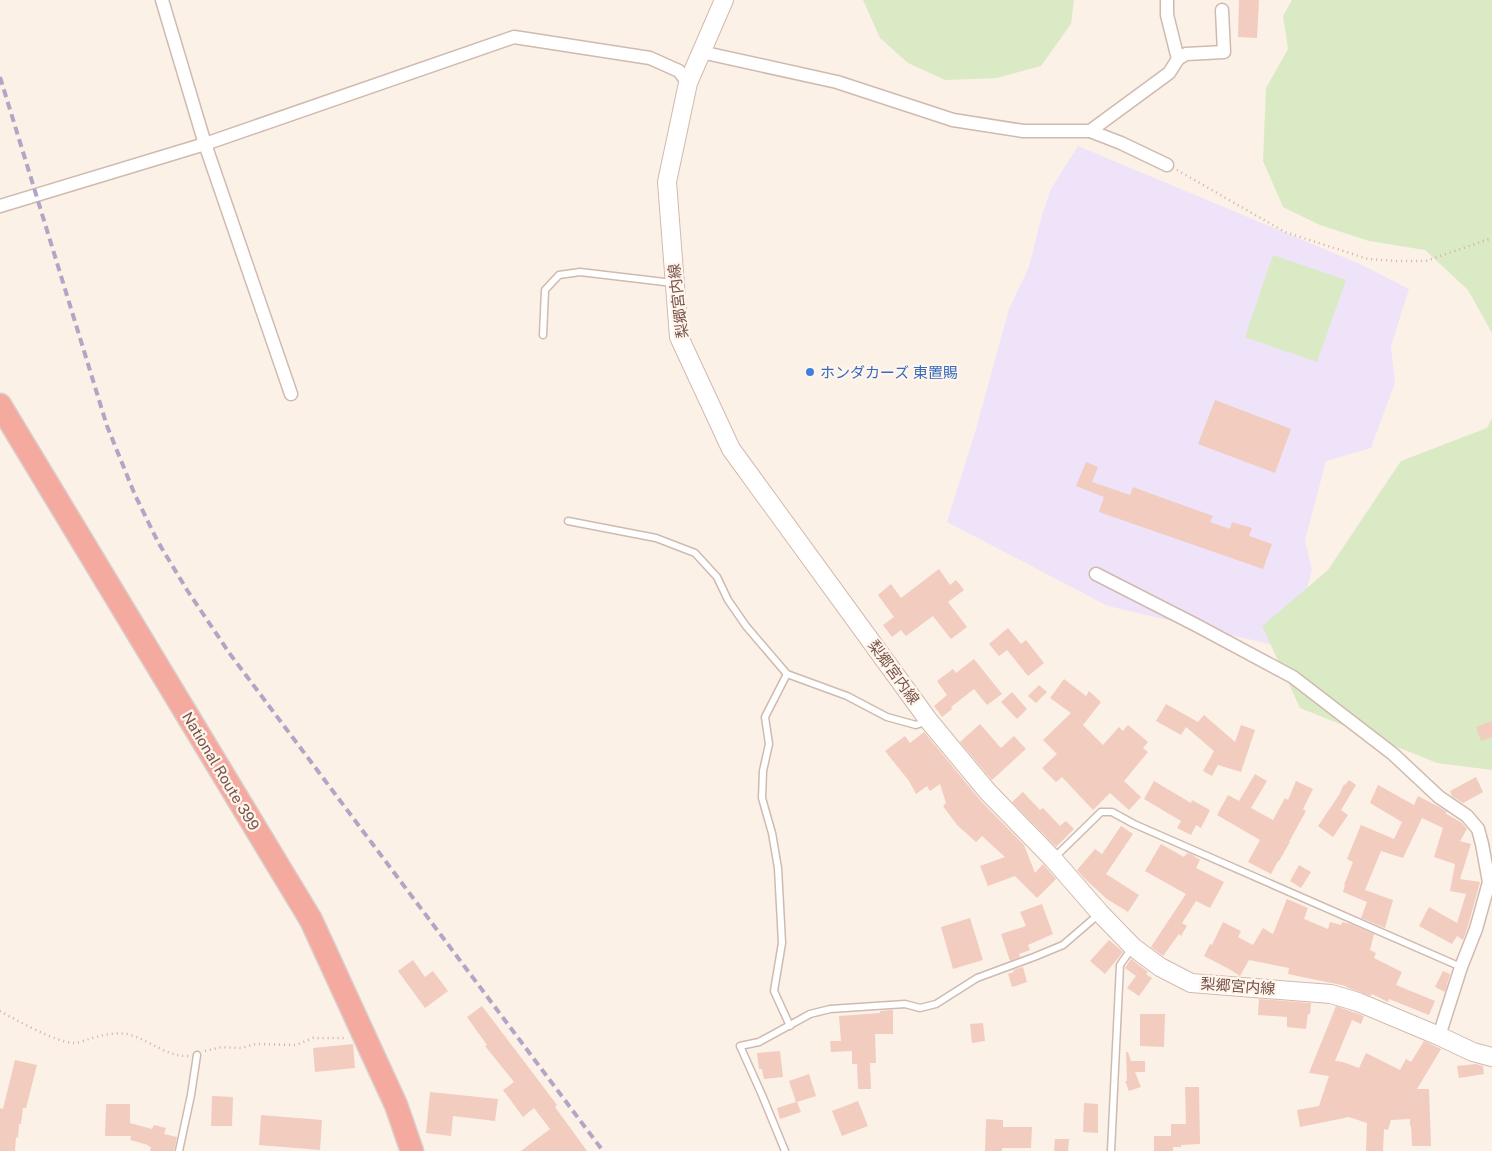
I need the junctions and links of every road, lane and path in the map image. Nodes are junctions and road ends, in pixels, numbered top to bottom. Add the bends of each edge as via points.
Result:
1 (162, 0) edge
2 (724, 0) edge
3 (1167, 0) edge
4 (1222, 10) dead end
5 (701, 52) junction
6 (1178, 59) junction
7 (688, 83) junction
8 (1090, 131) junction
9 (204, 144) junction
10 (1167, 164) joint
11 (0, 206) edge
12 (1492, 238) edge
13 (674, 283) junction
14 (543, 336) dead end
15 (291, 394) dead end
16 (0, 405) edge
17 (568, 521) dead end
18 (1096, 574) dead end
19 (787, 674) junction
20 (929, 721) junction
21 (1488, 856) edge
22 (1053, 859) junction
23 (1100, 913) junction
24 (1133, 947) junction
25 (1461, 967) junction
26 (0, 1011) edge
27 (790, 1026) junction
28 (1439, 1036) junction
29 (346, 1038) dead end
30 (197, 1055) junction
31 (1492, 1057) edge
32 (179, 1151) edge
33 (412, 1151) edge
34 (785, 1151) edge
35 (1111, 1151) edge

1 - 9 street
2 - 5 main road, 梨郷宮内線
3 - 6 street via 1167,15
4 - 6 street via 1224,52 1186,54
5 - 7 main road, 梨郷宮内線
5 - 8 street via 837,82 954,120 1023,131
6 - 8 street via 1169,73
7 - 9 street via 679,72 650,58 514,37
7 - 13 main road, 梨郷宮内線 via 667,182
8 - 10 street
9 - 11 street
9 - 15 street
10 - 12 path via 1285,232 1368,259 1426,261
13 - 14 lane via 580,272 559,275 545,290
13 - 20 main road, 梨郷宮内線 via 679,337 732,449
16 - 33 highway, National Route 399 via 311,920 393,1097
17 - 19 lane via 656,538 695,553 717,577 746,626
18 - 21 street via 1293,677 1393,754 1439,797 1467,816 1478,829
19 - 20 lane via 847,696 888,717 916,725
19 - 27 lane via 765,717 769,744 762,798 778,868 782,943 774,991
20 - 22 main road, 梨郷宮内線 via 988,792
21 - 25 street via 1489,882
22 - 23 main road, 梨郷宮内線
22 - 25 lane via 1102,812 1112,812
23 - 24 main road, 梨郷宮内線
23 - 27 lane via 1063,944 977,978 936,1004 920,1008 905,1004 830,1009 810,1014
24 - 28 main road, 梨郷宮内線 via 1160,967 1191,983 1331,994
24 - 35 lane via 1120,965
25 - 28 street
26 - 30 path via 38,1031 75,1043 102,1035 127,1034 168,1052 182,1056
27 - 34 lane via 759,1042 740,1046
28 - 31 main road, 梨郷宮内線
29 - 30 path via 313,1038 296,1045 222,1047
30 - 32 lane

